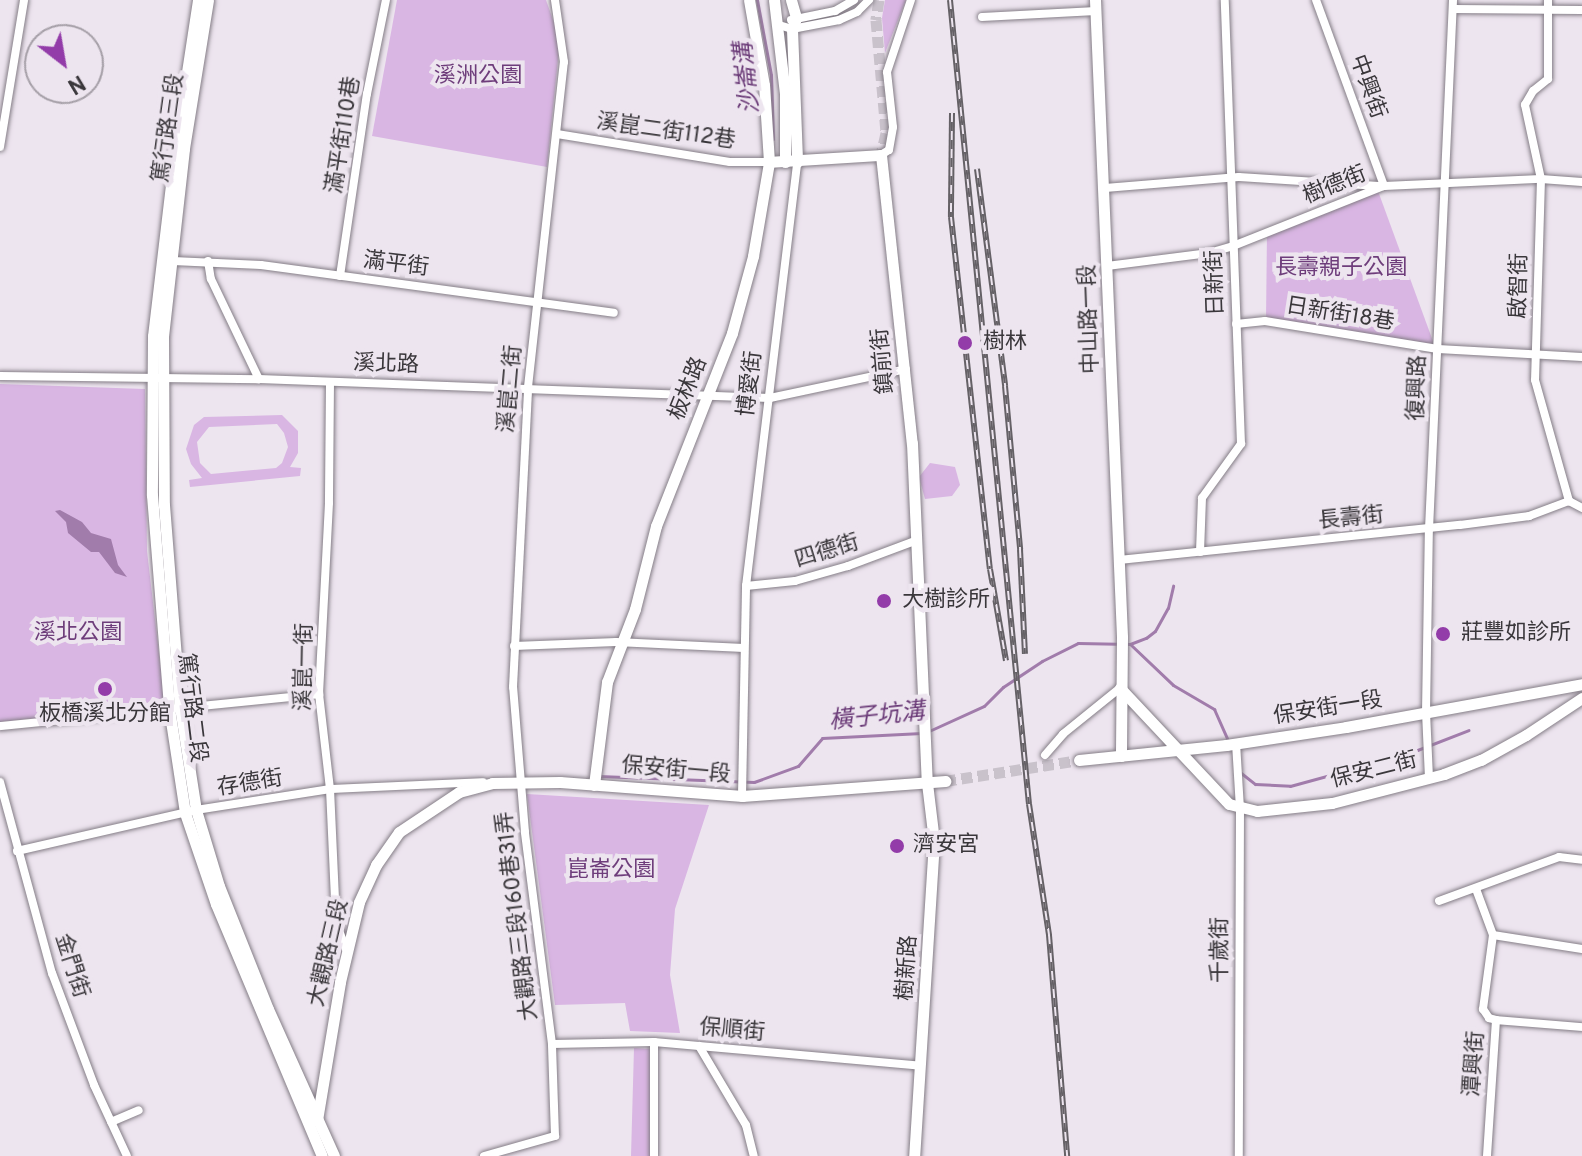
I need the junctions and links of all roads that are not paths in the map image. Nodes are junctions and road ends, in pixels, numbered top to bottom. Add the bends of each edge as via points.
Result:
1 (24, 0) edge
2 (198, 0) edge
3 (208, 0) edge
4 (386, 0) edge
5 (555, 0) edge
6 (749, 0) edge
7 (774, 0) edge
8 (791, 0) edge
9 (854, 0) edge
10 (911, 0) edge
11 (1225, 0) edge
12 (1316, 0) edge
13 (869, 2) edge
14 (1453, 5) edge
15 (1548, 5) edge
16 (1095, 6) edge
17 (1582, 10) edge
18 (982, 17) dead end
19 (794, 24) junction
20 (779, 25) junction
21 (557, 134) junction
22 (0, 147) edge
23 (881, 155) junction
24 (769, 162) junction
25 (791, 162) junction
26 (1230, 179) junction
27 (1541, 179) junction
28 (1582, 182) edge
29 (1447, 183) junction
30 (1384, 186) junction
31 (1105, 188) junction
32 (1233, 246) junction
33 (167, 260) junction
34 (208, 261) junction
35 (1107, 266) junction
36 (340, 276) junction
37 (537, 305) junction
38 (614, 313) dead end
39 (1236, 324) junction
40 (1438, 349) junction
41 (1536, 353) junction
42 (1582, 357) edge
43 (906, 369) junction
44 (0, 376) edge
45 (158, 379) junction
46 (259, 379) junction
47 (330, 382) junction
48 (528, 387) junction
49 (708, 394) junction
50 (770, 398) junction
51 (1569, 501) junction
52 (1582, 508) edge
53 (1429, 529) junction
54 (915, 541) junction
55 (1200, 552) junction
56 (1119, 560) junction
57 (746, 586) junction
58 (622, 642) junction
59 (514, 646) junction
60 (744, 648) junction
61 (1582, 684) edge
62 (1120, 688) junction
63 (319, 694) junction
64 (1582, 698) edge
65 (174, 708) junction
66 (1426, 713) junction
67 (0, 726) edge
68 (1231, 744) junction
69 (1181, 750) junction
70 (1045, 755) dead end
71 (1121, 756) junction
72 (1079, 760) tunnel mouth
73 (1429, 778) junction
74 (945, 781) tunnel mouth
75 (0, 782) edge
76 (492, 783) junction
77 (521, 783) junction
78 (927, 783) junction
79 (594, 785) junction
80 (330, 789) junction
81 (741, 794) junction
82 (1240, 808) junction
83 (191, 812) junction
84 (17, 851) junction
85 (1582, 860) edge
86 (1476, 889) junction
87 (1439, 901) dead end
88 (1493, 935) junction
89 (1582, 949) edge
90 (346, 950) junction
91 (1496, 1020) junction
92 (1582, 1027) edge
93 (654, 1042) junction
94 (552, 1044) junction
95 (699, 1046) junction
96 (921, 1066) junction
97 (139, 1110) dead end
98 (318, 1118) junction
99 (111, 1122) junction
100 (315, 1137) junction
101 (127, 1156) edge
102 (312, 1156) edge
103 (322, 1156) edge
104 (334, 1156) edge
105 (484, 1156) edge
106 (654, 1156) edge
107 (754, 1156) edge
108 (914, 1156) edge
109 (1239, 1156) edge
110 (1487, 1156) edge

1 - 22 street
2 - 33 street, 篤行路三段
3 - 33 street, 篤行路三段
4 - 36 street, 滿平街110巷
5 - 21 street, 溪崑二街 via 564,62
6 - 24 street, 板林路 via 764,85
7 - 20 street, 博愛街
8 - 19 street, 博愛街
9 - 19 street
10 - 23 street, 鎮前街 via 887,72 893,127 889,150
11 - 26 street, 日新街
12 - 30 street, 中興街
13 - 19 street via 839,20
14 - 15 street
14 - 29 street, 復興路
15 - 17 street
15 - 27 street, 啟智街 via 1548,79 1525,105
16 - 18 street
16 - 31 street, 中山路一段
19 - 20 street
19 - 25 street, 博愛街
20 - 25 street, 博愛街
21 - 24 street, 溪崑二街112巷 via 730,162
21 - 37 street, 溪崑二街
23 - 25 street
23 - 43 street, 鎮前街
24 - 25 street
24 - 49 street, 板林路 via 753,256
25 - 50 street, 博愛街
26 - 30 street
26 - 31 street
26 - 32 street, 日新街
27 - 28 street, 樹德街
27 - 29 street, 樹德街
27 - 41 street, 啟智街
29 - 30 street, 樹德街
29 - 40 street, 復興路
30 - 32 street, 樹德街
31 - 35 street, 中山路一段
32 - 35 street, 樹德街
32 - 39 street, 日新街
33 - 34 street, 滿平街
33 - 45 street, 篤行路二段
34 - 36 street, 滿平街
34 - 46 street via 211,279
35 - 56 street, 中山路一段
36 - 37 street, 滿平街
37 - 38 street, 滿平街
37 - 48 street, 溪崑二街
39 - 40 street, 日新街18巷 via 1265,321
39 - 55 street, 日新街 via 1241,444 1202,498
40 - 41 street, 日新街18巷
40 - 53 street, 復興路
41 - 42 street, 日新街18巷
41 - 51 street, 啟智街 via 1535,380
43 - 50 street, 溪北路
43 - 54 street, 鎮前街
44 - 45 street, 溪北路
45 - 46 street, 溪北路
45 - 65 street, 篤行路二段
46 - 47 street, 溪北路
47 - 48 street, 溪北路
47 - 63 street, 溪崑一街
48 - 49 street, 溪北路
48 - 59 street, 溪崑二街
49 - 50 street, 溪北路
49 - 58 street, 板林路 via 656,526
50 - 57 street, 博愛街
51 - 52 street
51 - 53 street, 長壽街 via 1529,516
53 - 55 street, 長壽街
53 - 66 street, 復興路
54 - 57 street, 四德街 via 795,581
54 - 78 street, 鎮前街
55 - 56 street, 長壽街
56 - 62 street, 中山路一段
57 - 60 street, 博愛街
58 - 59 street
58 - 60 street
58 - 79 street, 板林路 via 607,682
59 - 77 street, 溪崑二街
60 - 81 street, 博愛街
61 - 66 street, 保安街一段
62 - 69 street
62 - 70 street
62 - 71 street, 中山路一段
63 - 65 street
63 - 80 street, 溪崑一街
64 - 73 street, 保安二街 via 1481,760
65 - 67 street
65 - 83 street, 篤行路二段
66 - 68 street, 保安街一段
66 - 73 street, 復興路
68 - 69 street, 保安街一段
68 - 82 street, 千歲街 via 1238,760
69 - 71 street, 保安街一段
69 - 82 street via 1229,804
71 - 72 street, 保安街一段
73 - 82 street, 保安二街 via 1332,803 1279,811
74 - 78 street, 保安街一段
75 - 84 street, 金門街
76 - 77 street, 大觀路三段
76 - 80 street, 存德街
76 - 90 street, 大觀路三段 via 459,792 399,832 359,902
77 - 79 street, 大觀路三段
77 - 94 street, 大觀路三段160巷31弄
78 - 81 street, 保安街一段
78 - 96 street, 樹新路 via 933,854
79 - 81 street, 保安街一段
80 - 83 street, 存德街
80 - 90 street, 溪崑一街 via 336,922
82 - 109 street, 千歲街
83 - 84 street, 存德街
83 - 98 street, 篤行路二段
83 - 100 street, 篤行路二段 via 216,904
84 - 99 street, 金門街 via 52,973
85 - 86 street via 1559,857
86 - 87 street
86 - 88 street, 潭興街
88 - 89 street
88 - 91 street, 潭興街 via 1483,1009
90 - 98 street, 大觀路三段
91 - 92 street
91 - 110 street, 潭興街
93 - 94 street, 保順街
93 - 95 street, 保順街
93 - 106 street
94 - 105 street, 大觀路三段160巷31弄 via 555,1136
95 - 96 street, 保順街
95 - 107 street via 746,1125
96 - 108 street, 樹新路
97 - 99 street
98 - 100 street, 大觀路三段
98 - 104 street, 篤行路二段
99 - 101 street, 金門街
100 - 102 street, 大觀路三段
100 - 103 street, 篤行路二段

